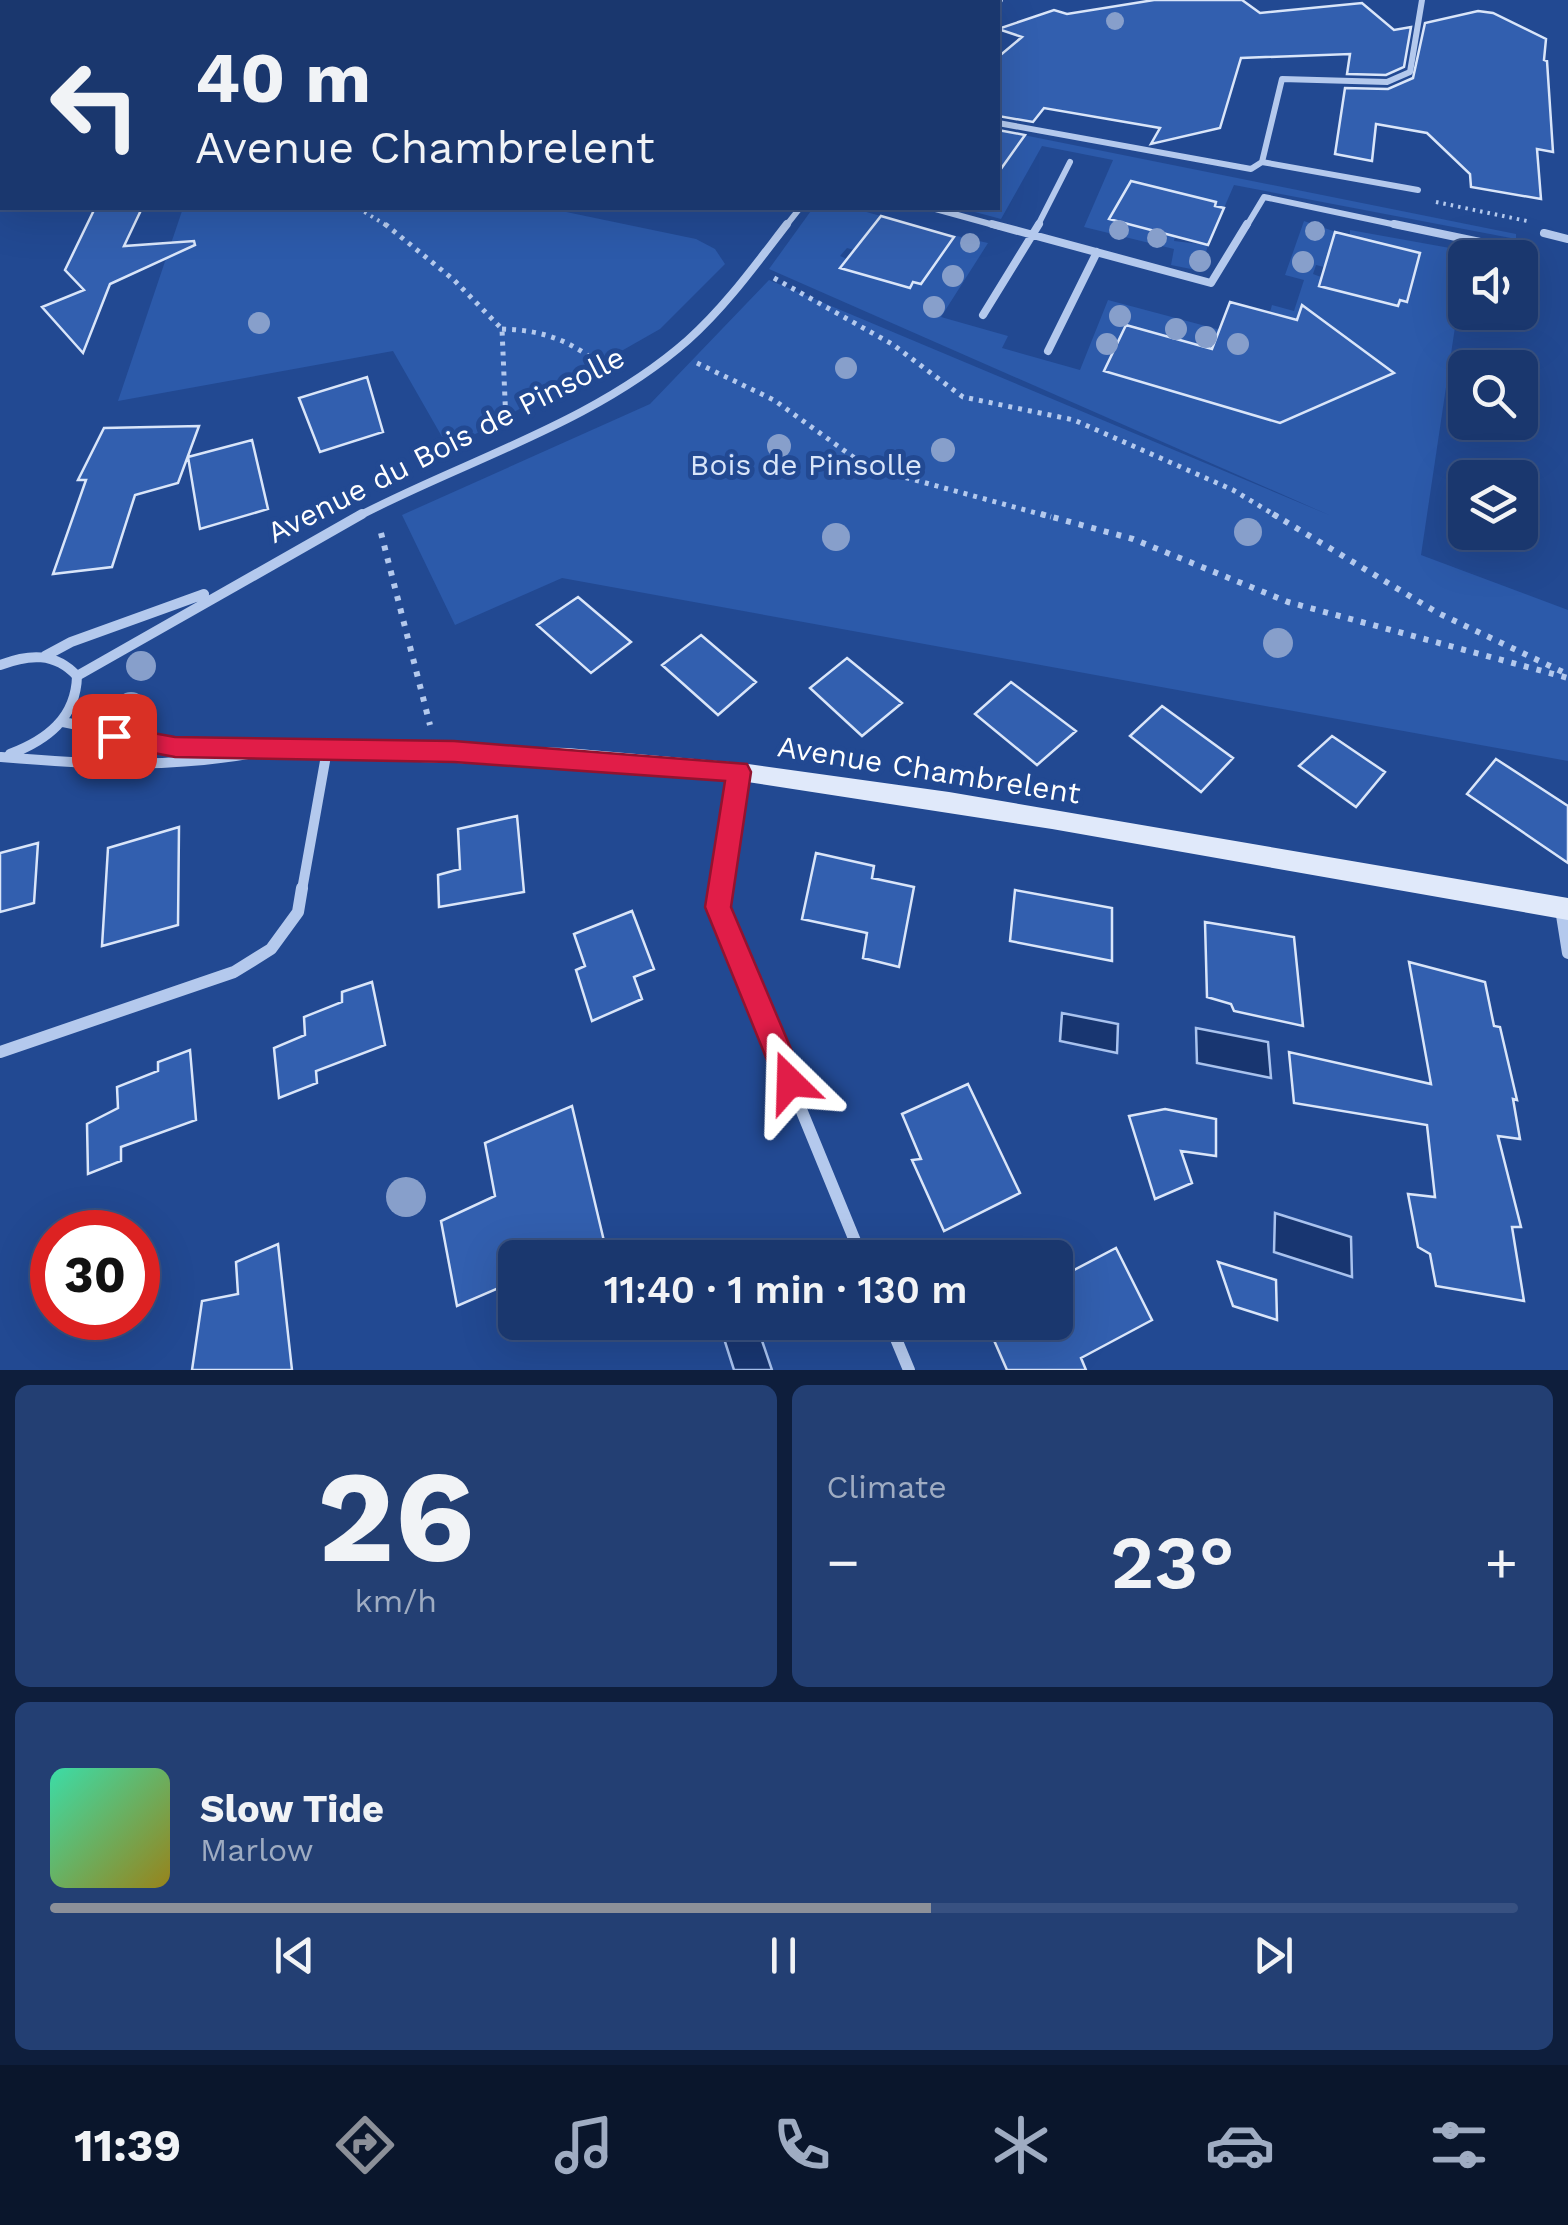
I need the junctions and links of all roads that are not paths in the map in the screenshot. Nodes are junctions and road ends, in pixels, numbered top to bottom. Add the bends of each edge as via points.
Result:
1 (1422, 0) edge
2 (1000, 123) edge
3 (1070, 162) dead end
4 (1262, 162) junction
5 (1418, 190) dead end
6 (798, 210) edge
7 (939, 210) edge
8 (1544, 233) dead end
9 (1033, 235) junction
10 (1568, 239) edge
11 (1470, 240) edge
12 (1097, 252) junction
13 (983, 316) dead end
14 (1048, 351) dead end
15 (228, 585) junction
16 (45, 656) junction
17 (0, 664) edge
18 (77, 676) junction
19 (63, 722) junction
20 (274, 749) junction
21 (327, 750) junction
22 (1, 757) edge
23 (739, 772) junction
24 (1564, 909) edge
25 (1568, 953) edge
26 (0, 1052) edge
27 (855, 1240) edge
28 (896, 1340) edge
29 (909, 1370) edge

1 - 4 street via 1410,72 1386,82 1282,79
2 - 4 street via 1251,169
3 - 9 street
4 - 5 street
6 - 15 street, Avenue du Bois de Pinsolle via 674,352 624,387
7 - 9 street
8 - 10 street
9 - 12 street
9 - 13 street
11 - 12 street via 1264,197 1211,283
12 - 14 street
15 - 16 street, Avenue du Bois de Pinsolle
15 - 18 street, Avenue du Bois de Pinsolle
16 - 17 street, Avenue du Bois de Pinsolle
16 - 18 street
18 - 19 street via 74,705
19 - 20 street, Avenue Chambrelent via 175,747
19 - 22 street via 35,744
20 - 21 street, Avenue Chambrelent
20 - 22 street, Avenue Chambrelent via 216,764 114,768
21 - 23 street, Avenue Chambrelent
21 - 26 street via 298,912 272,949 234,972
23 - 24 street, Avenue Chambrelent via 1001,810
23 - 27 street via 718,907
24 - 25 street
28 - 29 street

